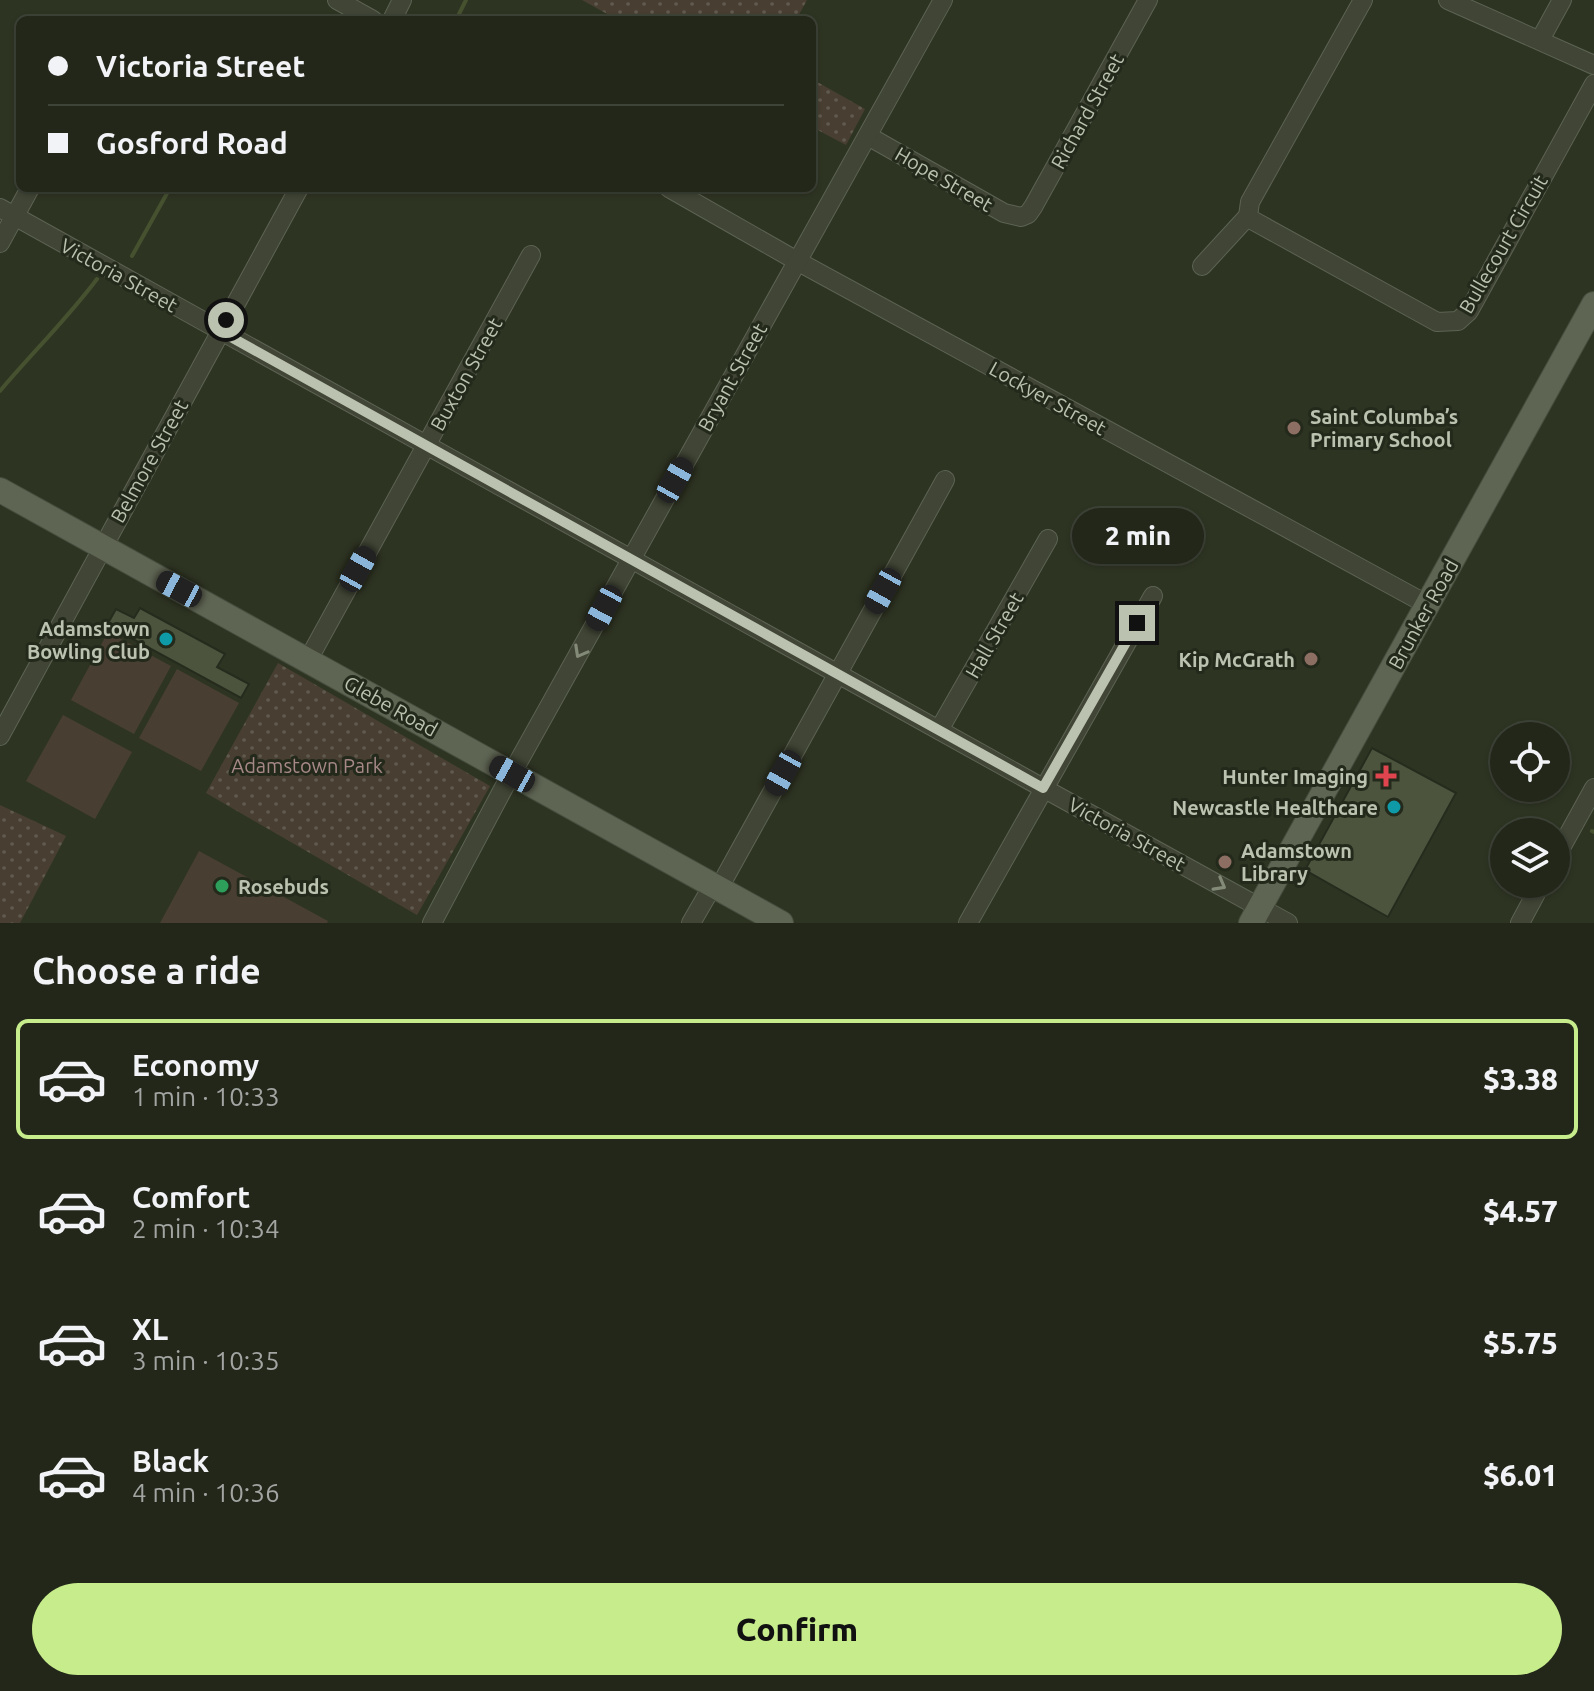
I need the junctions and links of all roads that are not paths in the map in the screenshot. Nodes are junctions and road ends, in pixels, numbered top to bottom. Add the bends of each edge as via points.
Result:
1 (337, 0) edge
2 (943, 0) edge
3 (1148, 0) edge
4 (1363, 0) edge
5 (1448, 0) edge
6 (1562, 0) edge
7 (366, 16) edge
8 (1540, 40) junction
9 (1594, 65) edge
10 (1594, 84) edge
11 (868, 136) junction
12 (26, 192) edge
13 (297, 192) edge
14 (676, 192) edge
15 (7, 212) edge
16 (1248, 216) junction
17 (1021, 217) joint
18 (0, 243) edge
19 (531, 255) dead end
20 (797, 261) junction
21 (1202, 266) dead end
22 (1594, 304) edge
23 (220, 331) junction
24 (426, 446) junction
25 (945, 480) dead end
26 (0, 490) edge
27 (1048, 539) dead end
28 (102, 547) junction
29 (631, 559) junction
30 (1153, 596) dead end
31 (1428, 605) junction
32 (308, 660) junction
33 (837, 674) junction
34 (939, 730) junction
35 (0, 736) edge
36 (512, 774) junction
37 (1043, 788) junction
38 (1594, 788) edge
39 (1570, 832) edge
40 (716, 886) junction
41 (1533, 898) edge
42 (1255, 915) edge
43 (432, 923) edge
44 (691, 923) edge
45 (781, 923) edge
46 (968, 923) edge
47 (1288, 923) edge
48 (1520, 923) edge

1 - 7 street
2 - 11 street, Bryant Street
3 - 17 street, Richard Street via 1033,207
4 - 16 street via 1250,202
5 - 8 street
6 - 8 street
8 - 9 street
10 - 16 street, Bullecourt Circuit via 1469,311 1458,321 1426,318
11 - 17 street, Hope Street via 1004,213
11 - 20 street, Bryant Street
12 - 15 street
13 - 23 street, Belmore Street
14 - 20 street, Lockyer Street
15 - 18 street
15 - 23 street, Victoria Street
16 - 21 street
19 - 24 street, Buxton Street
20 - 29 street, Bryant Street
20 - 31 street, Lockyer Street
22 - 31 main road, Brunker Road
23 - 24 street, Victoria Street
23 - 28 street, Belmore Street
24 - 29 street, Victoria Street
24 - 32 street, Buxton Street
25 - 33 street
26 - 28 main road, Glebe Road
27 - 34 street, Hall Street
28 - 32 main road, Glebe Road
28 - 35 street, Belmore Street
29 - 33 street, Victoria Street
29 -> 36 street, Bryant Street
30 - 37 street
31 - 42 main road, Brunker Road
32 - 36 main road, Glebe Road
33 - 34 street, Victoria Street
33 - 40 street
34 - 37 street, Victoria Street
36 - 40 main road, Glebe Road
36 - 43 street, Bryant Street
37 -> 42 street, Victoria Street
37 - 46 street
38 - 39 street
40 - 44 street
40 - 45 main road, Glebe Road
41 - 48 street
42 - 47 street, Victoria Street

